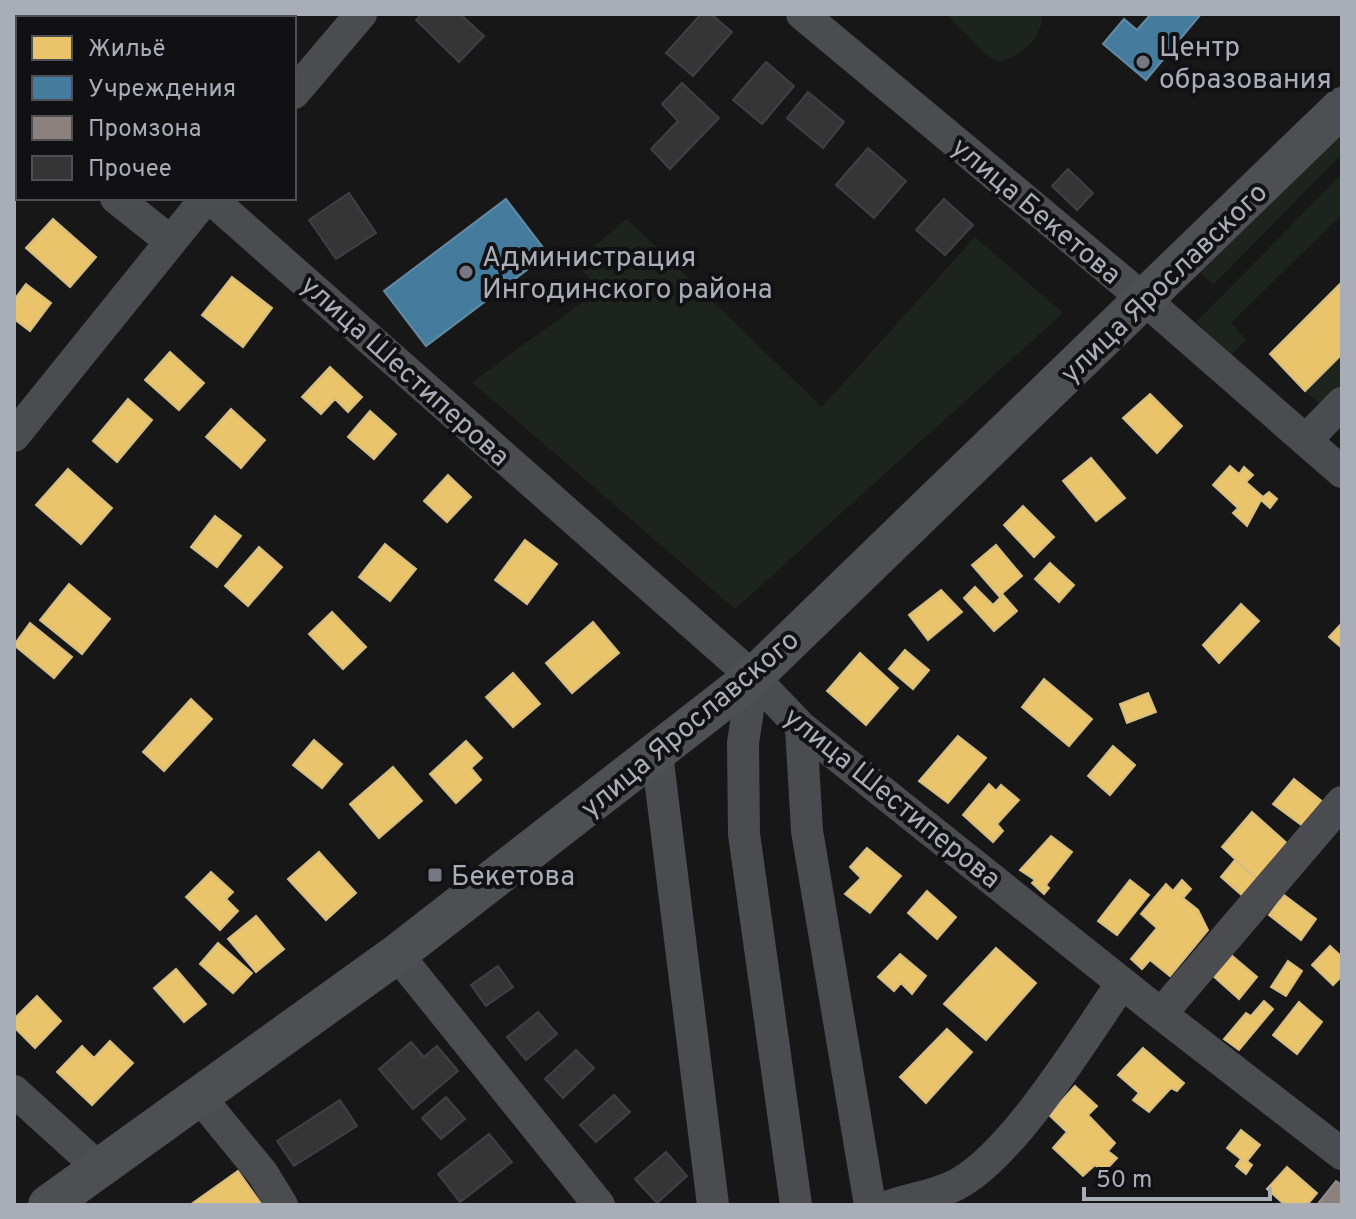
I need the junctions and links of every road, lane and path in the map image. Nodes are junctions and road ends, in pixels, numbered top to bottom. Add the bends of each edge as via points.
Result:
1 (361, 14) edge
2 (802, 14) edge
3 (296, 91) edge
4 (1342, 107) edge
5 (119, 200) edge
6 (206, 200) edge
7 (210, 200) edge
8 (170, 241) junction
9 (1145, 300) junction
10 (1342, 403) edge
11 (14, 436) edge
12 (1306, 440) junction
13 (1342, 472) edge
14 (753, 677) junction
15 (801, 727) junction
16 (657, 754) junction
17 (1342, 802) edge
18 (397, 954) junction
19 (1122, 983) junction
20 (1161, 1014) junction
21 (14, 1091) edge
22 (199, 1096) junction
23 (1342, 1154) edge
24 (99, 1168) junction
25 (48, 1205) edge
26 (282, 1205) edge
27 (599, 1205) edge
28 (713, 1205) edge
29 (796, 1205) edge
30 (870, 1205) edge
31 (892, 1205) edge

1 - 3 street
2 - 9 street, улица Бекетова
4 - 9 main road, улица Ярославского
5 - 8 street
6 - 8 street
7 - 14 street, улица Шестиперова
8 - 11 street
9 - 12 street, улица Бекетова
9 - 14 main road, улица Ярославского
10 - 12 street
12 - 13 street, улица Бекетова
14 - 15 street, улица Шестиперова
14 - 16 main road, улица Ярославского
14 - 29 street via 743,743 744,834
15 - 19 street, улица Шестиперова
15 - 30 street via 807,831
16 - 18 main road, улица Ярославского
16 - 28 street
17 - 20 street
18 - 22 main road, улица Ярославского
18 - 27 street
19 - 20 street, улица Шестиперова
19 - 31 street via 992,1160 959,1183
20 - 23 street, улица Шестиперова
21 - 24 street
22 - 24 main road, улица Ярославского
22 - 26 street
24 - 25 main road, улица Ярославского

